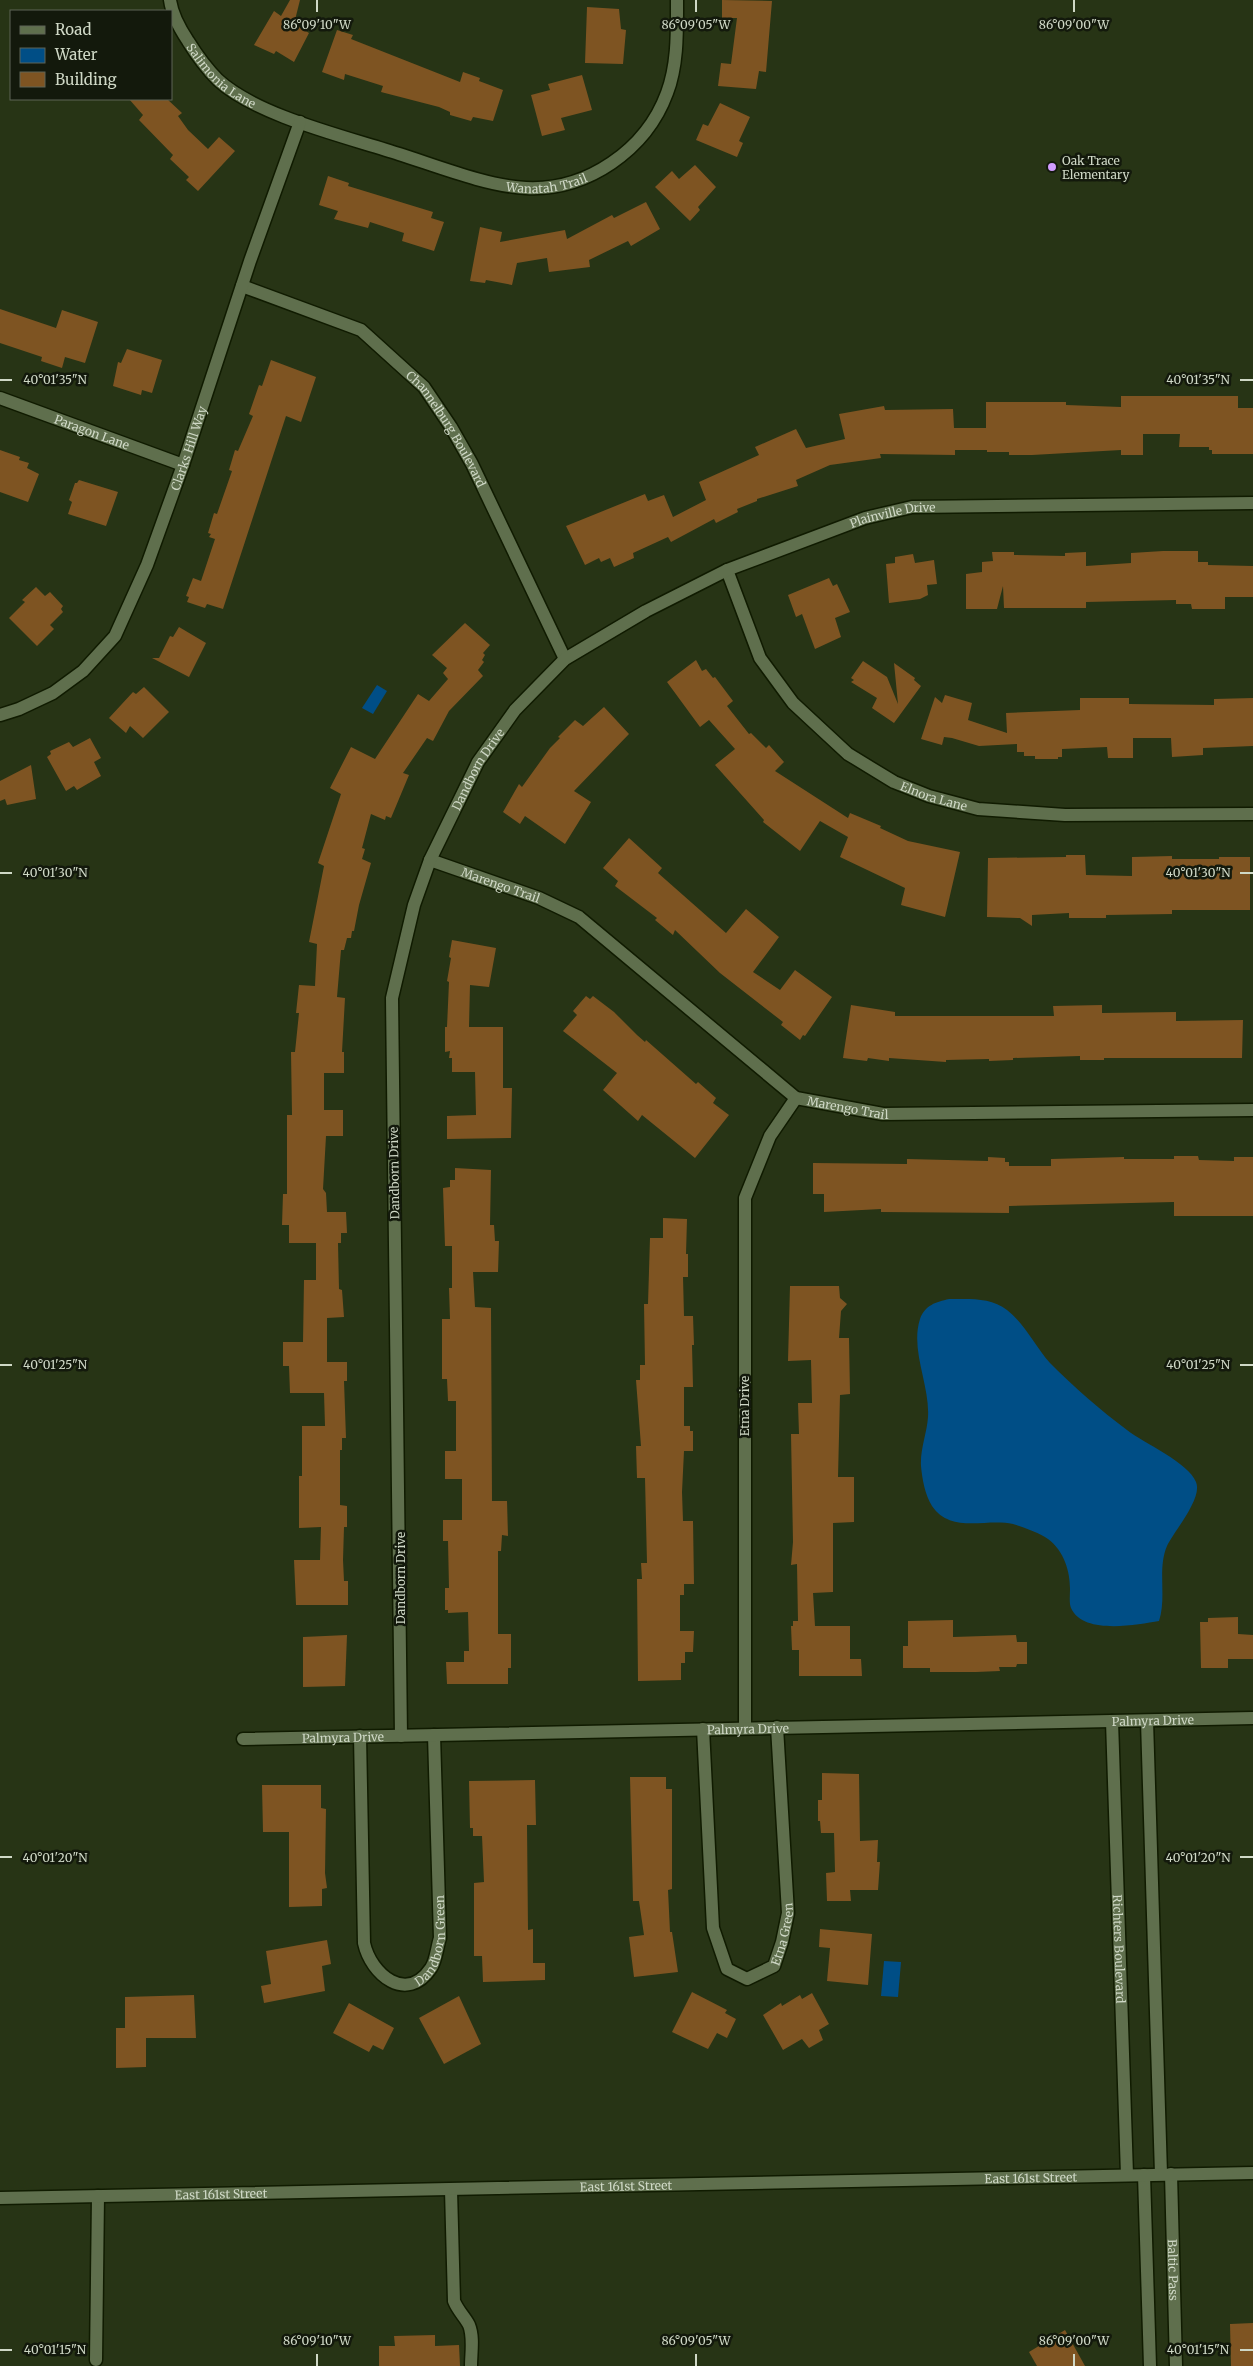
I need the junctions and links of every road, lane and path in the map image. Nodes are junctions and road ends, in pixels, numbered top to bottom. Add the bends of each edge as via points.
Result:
1 (170, 0) edge
2 (677, 0) edge
3 (300, 122) junction
4 (242, 286) junction
5 (0, 398) edge
6 (183, 465) junction
7 (1253, 503) edge
8 (727, 570) junction
9 (565, 659) junction
10 (0, 715) edge
11 (1253, 814) edge
12 (430, 860) junction
13 (796, 1098) junction
14 (1253, 1110) edge
15 (1253, 1718) edge
16 (1148, 1720) junction
17 (1112, 1721) junction
18 (777, 1727) junction
19 (745, 1728) junction
20 (703, 1729) junction
21 (360, 1736) junction
22 (401, 1736) junction
23 (434, 1736) junction
24 (242, 1739) dead end
25 (1253, 2173) edge
26 (1166, 2174) junction
27 (1127, 2175) junction
28 (1144, 2175) junction
29 (451, 2190) junction
30 (98, 2196) junction
31 (0, 2198) edge
32 (96, 2360) dead end
33 (471, 2366) edge
34 (1150, 2366) edge
35 (1176, 2366) edge

1 - 3 street, Salimonia Lane via 180,28 218,80 247,100
2 - 3 street, Wanatah Trail via 675,61 668,93 652,124 632,148 582,180 557,187 505,185
3 - 4 street, Clarks Hill Way
4 - 6 street, Clarks Hill Way
4 - 9 street, Channelburg Boulevard via 361,330 424,387 472,464
5 - 6 street, Paragon Lane
6 - 10 street, Clarks Hill Way via 147,565 115,636 83,671 53,694
7 - 8 street, Plainville Drive via 912,507 865,518
8 - 9 street, Plainville Drive via 646,611
8 - 11 street, Elnora Lane via 760,658 793,703 848,754 894,782 929,796 978,809 1065,815
9 - 12 street, Dandborn Drive via 515,710 478,762
12 - 13 street, Marengo Trail via 538,898 579,917
12 - 22 street, Dandborn Drive via 414,906 392,998
13 - 14 street, Marengo Trail via 883,1114
13 - 19 street, Etna Drive via 770,1136 745,1198
15 - 16 street, Palmyra Drive
16 - 17 street, Palmyra Drive
16 - 26 street
17 - 18 street, Palmyra Drive
17 - 27 street, Richters Boulevard
18 - 19 street, Palmyra Drive
18 - 20 street, Etna Green via 788,1913 774,1966 746,1979 728,1969 713,1928
19 - 20 street, Palmyra Drive
20 - 23 street, Palmyra Drive
21 - 22 street, Palmyra Drive
21 - 23 street, Dandborn Green via 364,1943 367,1957 383,1977 401,1984 418,1982 432,1967 440,1938
21 - 24 street, Palmyra Drive
22 - 23 street, Palmyra Drive
25 - 26 street, East 161st Street
26 - 28 street, East 161st Street
26 - 35 street, Baltic Pass
27 - 28 street, East 161st Street
27 - 29 street, East 161st Street
28 - 34 street
29 - 30 street, East 161st Street
29 - 33 street via 454,2301 468,2324 472,2338
30 - 31 street, East 161st Street
30 - 32 street

